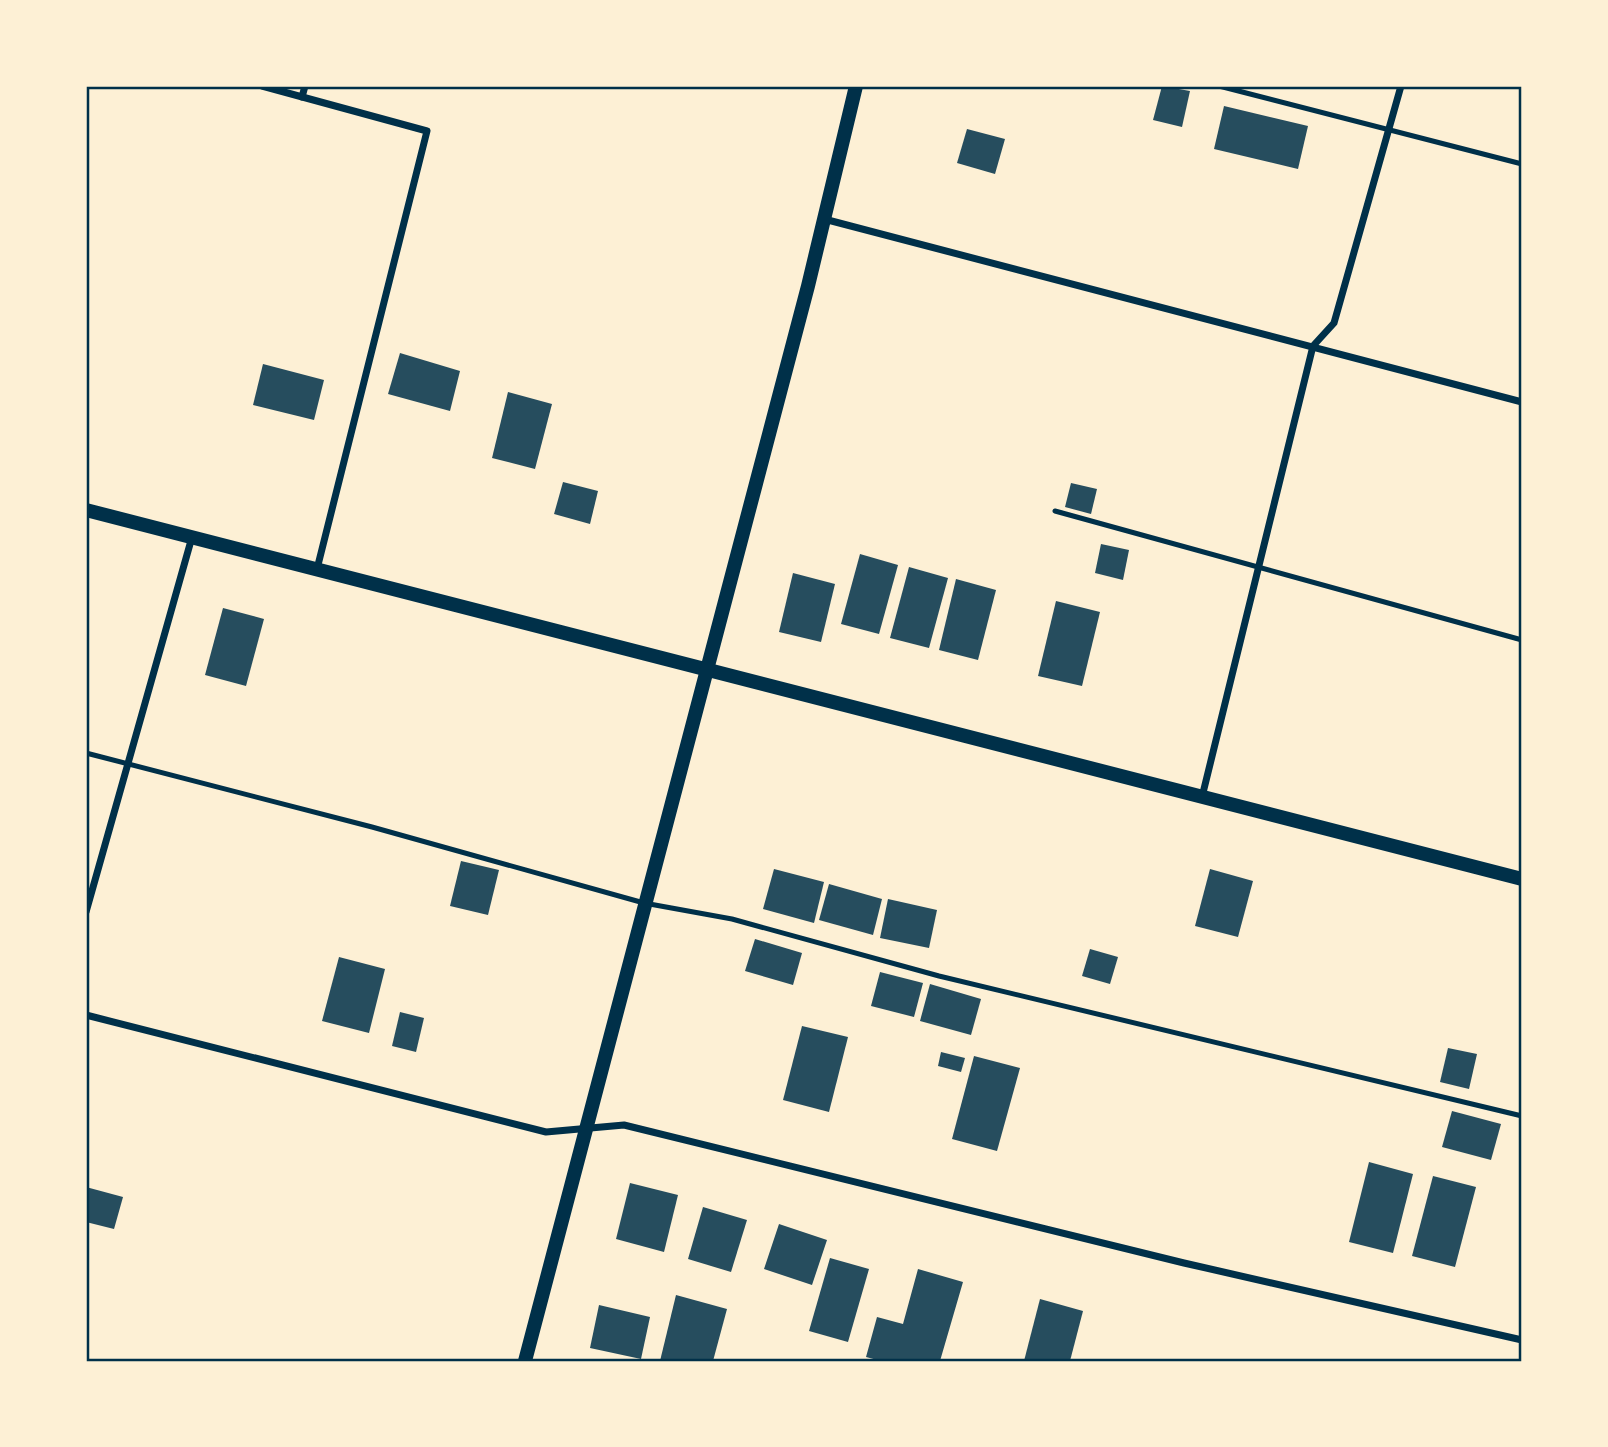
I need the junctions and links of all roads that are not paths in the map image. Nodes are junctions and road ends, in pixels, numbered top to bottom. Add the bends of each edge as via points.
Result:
1 (262, 86) edge
2 (306, 86) edge
3 (856, 86) edge
4 (1219, 86) edge
5 (1401, 86) edge
6 (302, 97) junction
7 (1390, 130) junction
8 (1522, 164) edge
9 (824, 219) junction
10 (1313, 346) junction
11 (1522, 402) edge
12 (86, 510) edge
13 (1055, 511) dead end
14 (192, 537) junction
15 (1257, 566) junction
16 (317, 569) junction
17 (1522, 640) edge
18 (705, 670) junction
19 (86, 752) edge
20 (127, 763) junction
21 (1202, 797) junction
22 (1522, 879) edge
23 (644, 903) junction
24 (86, 912) edge
25 (86, 1015) edge
26 (1522, 1116) edge
27 (587, 1129) junction
28 (1522, 1340) edge
29 (525, 1361) edge

1 - 6 street
2 - 6 street
3 - 9 main road
4 - 7 lane
5 - 7 street
6 - 16 street via 427,131
7 - 8 lane
7 - 10 street via 1334,323
9 - 10 street
9 - 18 main road
10 - 11 street
10 - 15 street
12 - 14 main road
13 - 15 lane
14 - 16 main road
14 - 20 street
15 - 17 lane
15 - 21 street
16 - 18 main road
18 - 21 main road
18 - 23 main road
19 - 20 lane
20 - 23 lane
20 - 24 street
21 - 22 main road
23 - 26 lane via 732,919 939,976
23 - 27 main road
25 - 27 street via 546,1132
27 - 28 street via 624,1125 1184,1263
27 - 29 main road

